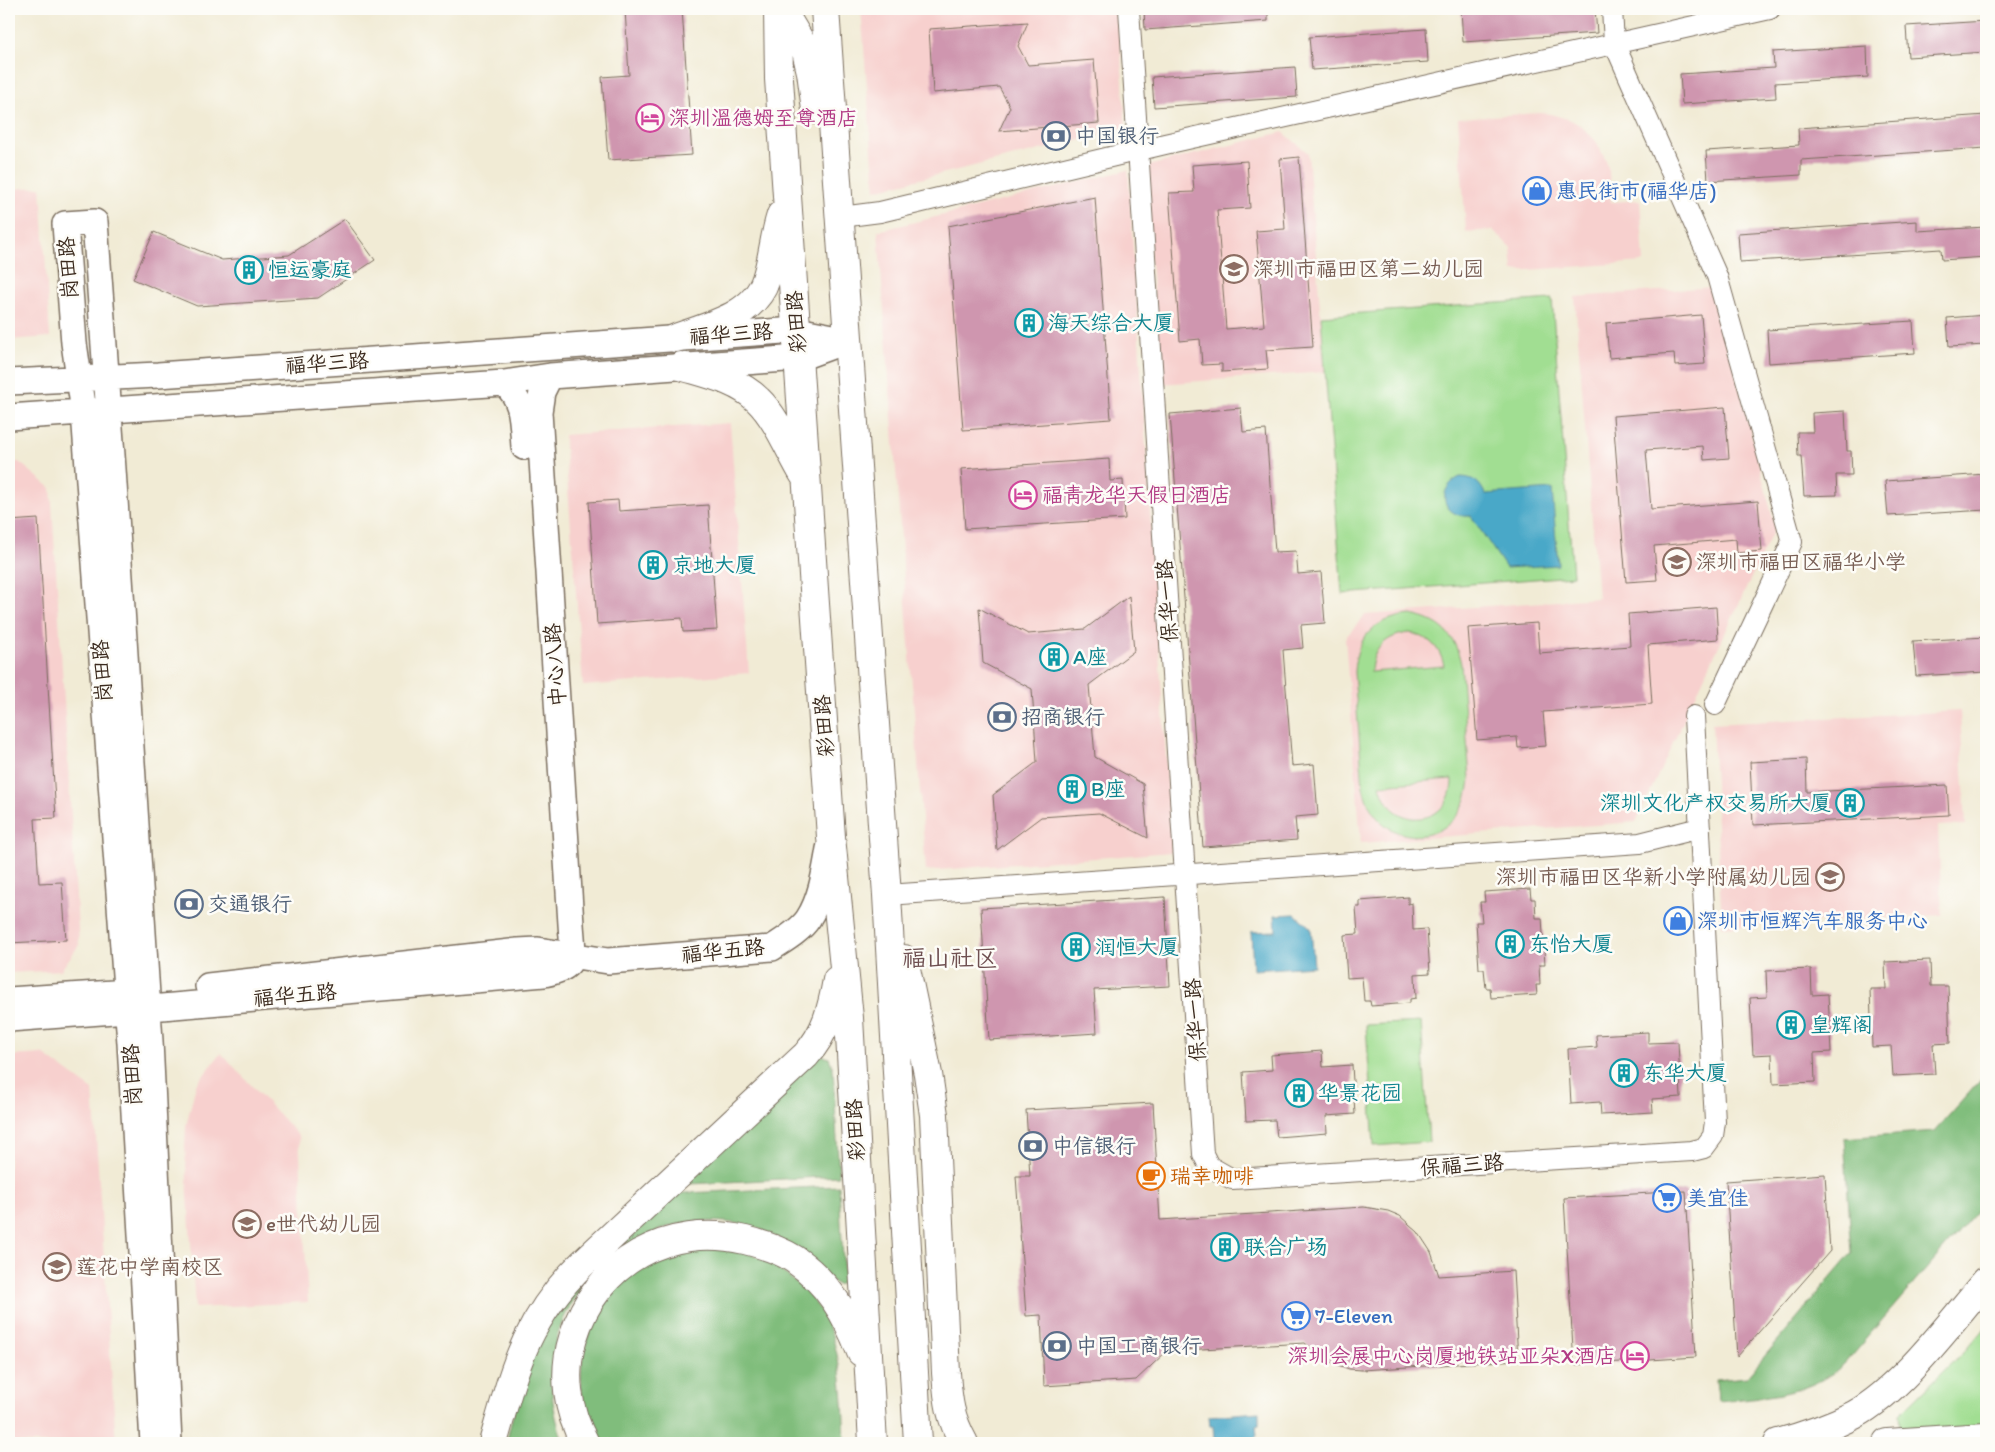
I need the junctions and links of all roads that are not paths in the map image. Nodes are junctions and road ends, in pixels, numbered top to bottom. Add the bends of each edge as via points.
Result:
1 (759, 9) edge
2 (780, 9) edge
3 (826, 9) edge
4 (1129, 9) edge
5 (1612, 9) edge
6 (1770, 9) edge
7 (1614, 43) junction
8 (779, 79) junction
9 (1138, 151) junction
10 (839, 188) junction
11 (788, 195) junction
12 (841, 218) junction
13 (797, 330) junction
14 (676, 338) junction
15 (848, 340) junction
16 (799, 358) junction
17 (681, 366) junction
18 (550, 376) junction
19 (106, 378) junction
20 (78, 379) junction
21 (9, 382) edge
22 (504, 383) junction
23 (108, 411) junction
24 (84, 412) junction
25 (9, 417) edge
26 (807, 481) junction
27 (1715, 704) dead end
28 (1694, 716) dead end
29 (1700, 828) junction
30 (831, 837) junction
31 (1185, 874) junction
32 (887, 895) junction
33 (842, 948) junction
34 (538, 950) junction
35 (573, 956) junction
36 (9, 1000) edge
37 (136, 1000) junction
38 (9, 1019) edge
39 (1232, 1179) joint
40 (1986, 1281) edge
41 (869, 1372) junction
42 (1986, 1437) edge
43 (153, 1443) edge
44 (169, 1443) edge
45 (493, 1443) edge
46 (585, 1443) edge
47 (873, 1443) edge
48 (918, 1443) edge
49 (964, 1443) edge
50 (1778, 1443) edge
51 (1887, 1443) edge

1 - 8 main road
2 - 8 main road, 彩田路
2 - 10 main road via 806,51 823,148
3 - 10 main road
4 - 9 street, 保华一路
5 - 7 street
6 - 7 street
7 - 9 street
7 - 27 street via 1717,276 1792,542
8 - 11 main road, 彩田路
9 - 12 street via 880,212
9 - 31 street, 保华一路
10 - 12 main road
11 - 13 main road, 彩田路
11 - 14 main road via 776,229 766,281 758,293 735,315
12 - 15 main road
13 - 14 street, 福华三路
13 - 15 street, 福华三路
13 - 16 main road, 彩田路
14 - 19 street, 福华三路
15 - 16 street, 福华三路
15 - 32 main road
16 - 17 street, 福华三路
16 - 26 main road, 彩田路
17 - 18 street, 福华三路
17 - 26 main road via 719,377 758,400 773,419
18 - 22 street, 福华三路
18 - 35 street, 中心八路 via 542,392 539,412
19 - 20 street, 福华三路
19 - 20 street, 岗田路 via 95,222 65,224
19 - 23 street, 岗田路
20 - 21 street, 福华三路
20 - 24 street, 岗田路
22 - 23 street, 福华三路
22 - 34 street, 中心八路 via 518,399 522,413 555,925 547,945
23 - 24 street, 福华三路
23 - 37 street, 岗田路
24 - 25 street, 福华三路
24 - 37 street, 岗田路
26 - 30 main road, 彩田路
28 - 29 street
29 - 31 street via 1640,843
29 - 39 street, 保福三路 via 1716,1122 1713,1136 1704,1148
30 - 33 main road, 彩田路
30 - 35 street, 福华五路 via 824,877 808,920 772,948 608,961
31 - 32 street
31 - 39 street, 保华一路 via 1203,1154 1209,1166
32 - 48 main road
32 - 49 main road via 907,970 934,1114 948,1402 954,1425
33 - 41 main road, 彩田路 via 849,1018
33 - 45 main road via 829,1018 818,1042 582,1264 548,1302 513,1372
34 - 35 street, 福华五路
34 - 37 street, 福华五路
35 - 37 street, 福华五路 via 569,965 560,971 544,974
36 - 37 street, 福华五路
37 - 38 street, 福华五路
37 - 43 street, 岗田路
37 - 44 street, 岗田路
40 - 50 main road via 1900,1379 1880,1396 1856,1414 1828,1427
41 - 46 main road via 849,1322 833,1297 793,1258 762,1244 728,1236 697,1235 664,1242 635,1255 609,1275 593,1293 578,1321 569,1350 567,1373 569,1403
41 - 47 main road, 彩田路
42 - 51 main road

